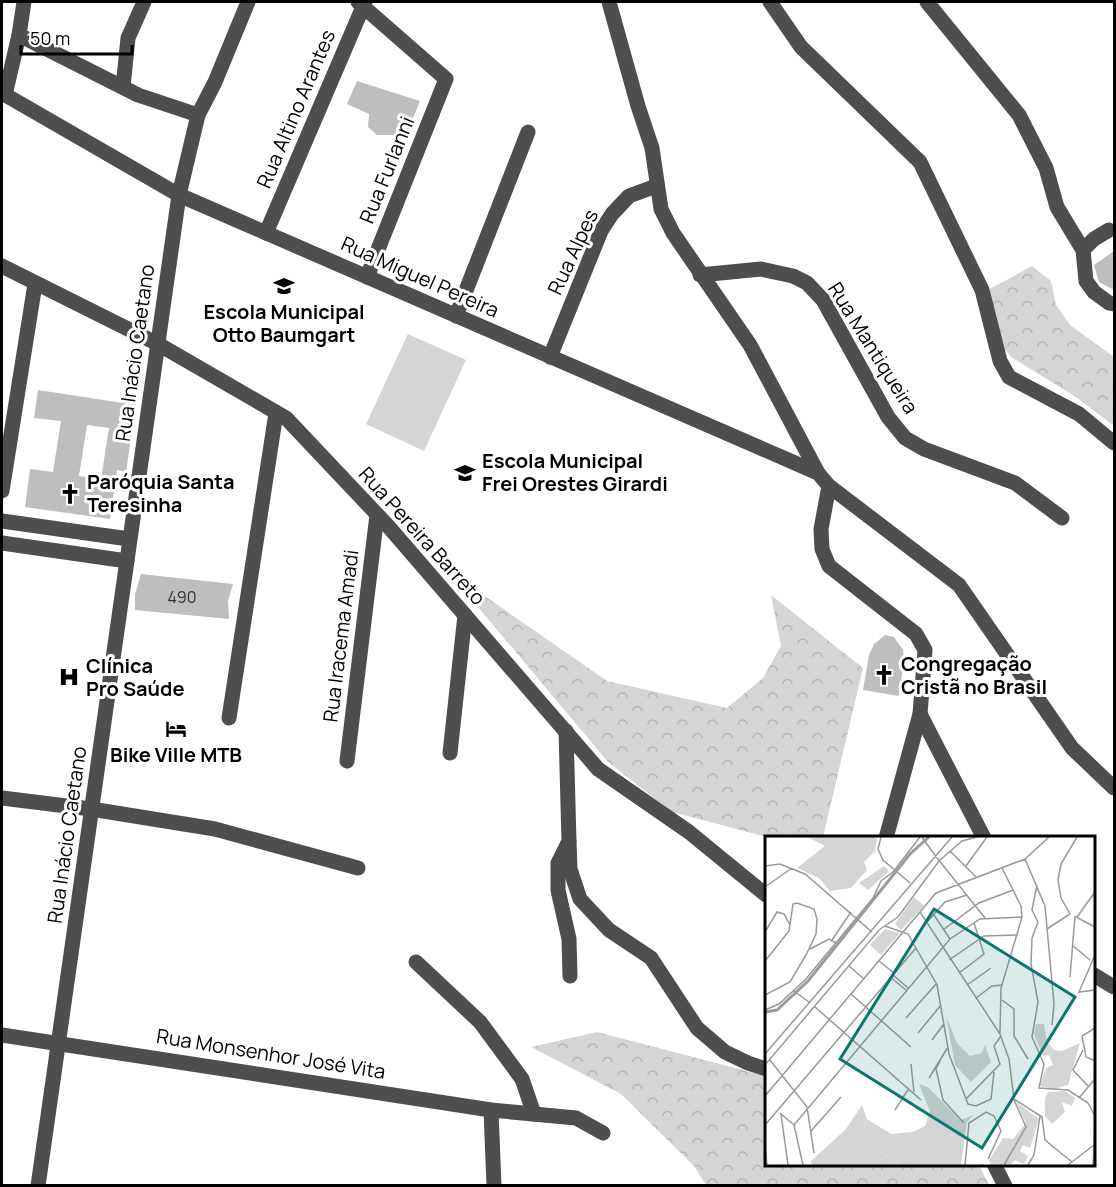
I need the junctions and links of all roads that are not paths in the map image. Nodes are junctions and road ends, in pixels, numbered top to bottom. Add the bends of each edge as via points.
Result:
1 (24, 2) edge
2 (144, 2) edge
3 (248, 2) edge
4 (609, 2) edge
5 (770, 2) edge
6 (927, 2) edge
7 (362, 3) edge
8 (19, 35) junction
9 (123, 87) junction
10 (3, 94) edge
11 (198, 115) junction
12 (528, 132) dead end
13 (656, 186) junction
14 (179, 195) junction
15 (1109, 230) dead end
16 (266, 233) junction
17 (1081, 246) junction
18 (2, 266) edge
19 (700, 275) junction
20 (367, 277) junction
21 (35, 284) junction
22 (1114, 304) edge
23 (456, 316) junction
24 (158, 344) junction
25 (550, 357) junction
26 (276, 413) junction
27 (1114, 443) edge
28 (818, 473) junction
29 (829, 486) junction
30 (2, 490) edge
31 (377, 515) junction
32 (1062, 518) dead end
33 (2, 520) edge
34 (129, 539) junction
35 (2, 543) edge
36 (127, 561) junction
37 (465, 615) junction
38 (920, 714) junction
39 (229, 718) dead end
40 (566, 731) junction
41 (450, 753) dead end
42 (347, 761) dead end
43 (1114, 788) edge
44 (2, 798) edge
45 (91, 809) junction
46 (886, 836) edge
47 (983, 836) edge
48 (569, 841) junction
49 (358, 868) dead end
50 (765, 893) edge
51 (416, 962) dead end
52 (570, 976) dead end
53 (1095, 976) edge
54 (1114, 987) edge
55 (2, 1035) edge
56 (58, 1043) junction
57 (765, 1069) edge
58 (491, 1110) junction
59 (534, 1114) junction
60 (603, 1133) dead end
61 (995, 1166) edge
62 (38, 1185) edge
63 (494, 1185) edge
64 (1005, 1185) edge

1 - 8 street
2 - 9 street via 128,38
3 - 11 street, Rua Inácio Caetano
4 - 13 street via 652,148
5 - 27 street via 801,47 920,162 982,290 1000,361 1010,377 1079,414
6 - 17 street via 1019,115 1046,168 1057,207
7 - 16 street, Rua Altino Arantes
7 - 20 street, Rua Furlanni via 446,79
8 - 9 street
8 - 10 street
9 - 11 street
10 - 14 street, Rua Miguel Pereira
11 - 14 street, Rua Inácio Caetano
12 - 23 street
13 - 19 street via 661,209
13 - 25 street, Rua Alpes via 629,196 601,231
14 - 16 street, Rua Miguel Pereira
14 - 24 street, Rua Inácio Caetano
15 - 17 street
16 - 20 street, Rua Miguel Pereira
17 - 22 street via 1086,281 1094,292
18 - 21 street, Rua Pereira Barreto
19 - 28 street via 750,345
19 - 32 street, Rua Mantiqueira via 761,269 807,283 823,300 888,417 905,438 1015,483
20 - 23 street, Rua Miguel Pereira
21 - 24 street, Rua Pereira Barreto
21 - 30 street
23 - 25 street, Rua Miguel Pereira
24 - 26 street, Rua Pereira Barreto
24 - 34 street, Rua Inácio Caetano
25 - 28 street, Rua Miguel Pereira
26 - 31 street, Rua Pereira Barreto via 286,418
26 - 39 street
28 - 29 street, Rua Miguel Pereira
29 - 38 street via 821,528 822,549 829,566 916,634 925,650
29 - 43 street, Rua Miguel Pereira via 959,585 1072,748
31 - 37 street, Rua Pereira Barreto
31 - 42 street, Rua Iracema Amadi
33 - 34 street
34 - 36 street, Rua Inácio Caetano
35 - 36 street
36 - 45 street, Rua Inácio Caetano
37 - 40 street, Rua Pereira Barreto
37 - 41 street
38 - 46 street
38 - 47 street
40 - 48 street
40 - 50 street, Rua Pereira Barreto via 598,769 689,832
44 - 45 street
45 - 49 street via 215,829
45 - 56 street, Rua Inácio Caetano
48 - 52 street via 558,863 558,890 569,939
48 - 57 street via 570,869 580,899 609,930 651,958 697,1028 725,1052
51 - 59 street via 480,1022 522,1079
53 - 54 street
55 - 56 street, Rua Monsenhor José Vita
56 - 58 street, Rua Monsenhor José Vita
56 - 62 street, Rua Inácio Caetano
58 - 59 street, Rua Monsenhor José Vita
58 - 63 street
59 - 60 street, Rua Monsenhor José Vita via 576,1118
61 - 64 street

